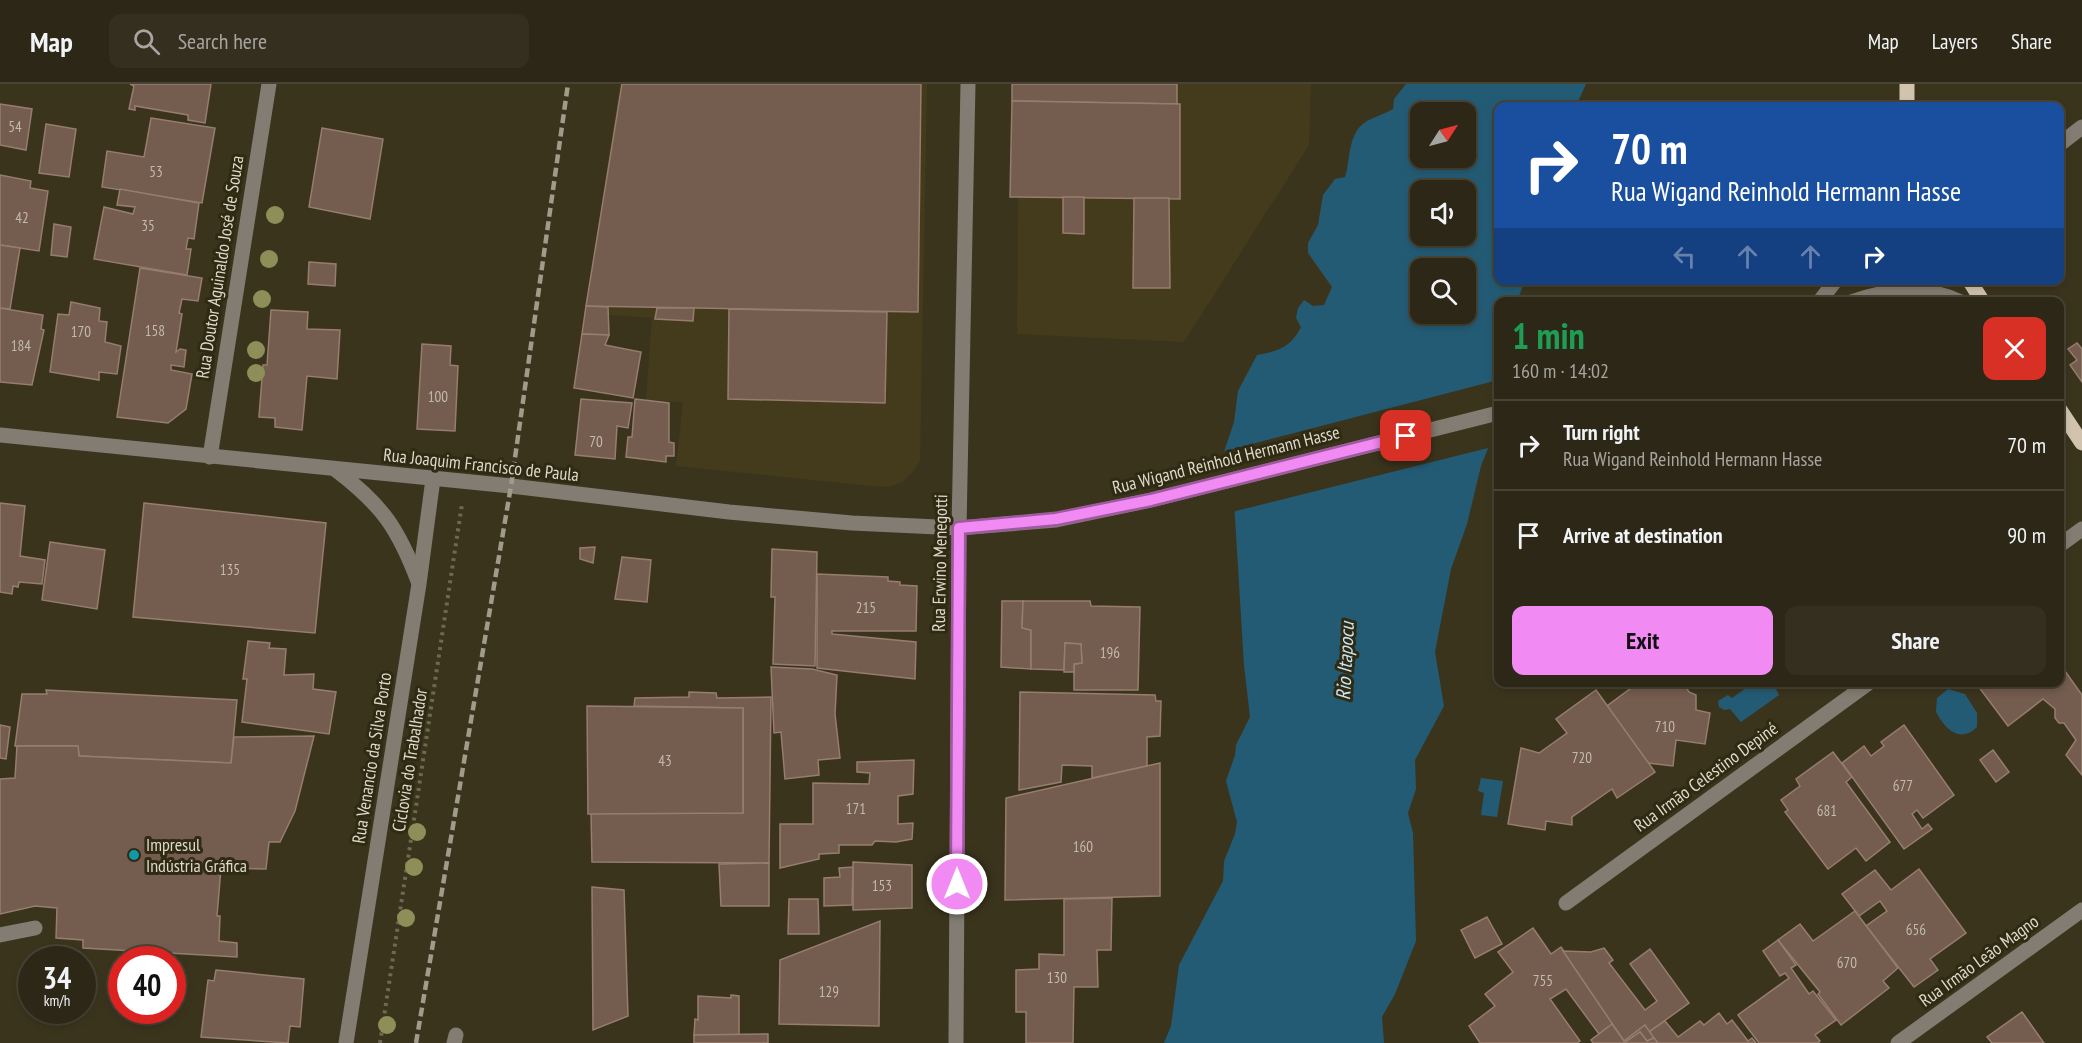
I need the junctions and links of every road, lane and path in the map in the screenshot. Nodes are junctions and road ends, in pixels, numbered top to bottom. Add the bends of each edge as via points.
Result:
1 (269, 84) edge
2 (968, 84) edge
3 (1907, 84) edge
4 (1907, 102) edge
5 (2082, 128) edge
6 (2064, 141) edge
7 (1832, 285) edge
8 (1823, 297) edge
9 (1868, 297) edge
10 (1948, 297) edge
11 (1494, 414) edge
12 (2064, 416) edge
13 (0, 435) edge
14 (2082, 443) edge
15 (210, 457) junction
16 (336, 470) junction
17 (433, 479) junction
18 (465, 482) junction
19 (959, 528) junction
20 (2082, 529) edge
21 (2064, 543) edge
22 (419, 584) junction
23 (1863, 687) edge
24 (1566, 903) dead end
25 (2082, 910) edge
26 (35, 928) dead end
27 (0, 935) edge
28 (346, 1043) edge
29 (380, 1043) edge
30 (956, 1043) edge
31 (1898, 1043) edge

1 - 15 street, Rua Doutor Aguinaldo José de Souza
2 - 19 street, Rua Erwino Menegotti
3 - 4 main road
5 - 6 street
7 - 8 street
9 - 10 street via 1896,289
11 - 19 street, Rua Wigand Reinhold Hermann Hasse via 1151,500 1056,519
12 - 14 main road
13 - 15 street, Rua Joaquim Francisco de Paula
15 - 16 street, Rua Joaquim Francisco de Paula
16 - 17 street, Rua Joaquim Francisco de Paula
16 - 22 street via 391,522
17 - 18 street, Rua Joaquim Francisco de Paula
17 - 22 street, Rua Venancio da Silva Porto
18 - 19 street, Rua Joaquim Francisco de Paula via 830,521
18 - 29 path, Ciclovia do Trabalhador
19 - 30 street, Rua Erwino Menegotti
20 - 21 street
22 - 28 street, Rua Venancio da Silva Porto
23 - 24 street, Rua Irmão Celestino Depiné
25 - 31 street, Rua Irmão Leão Magno
26 - 27 street

